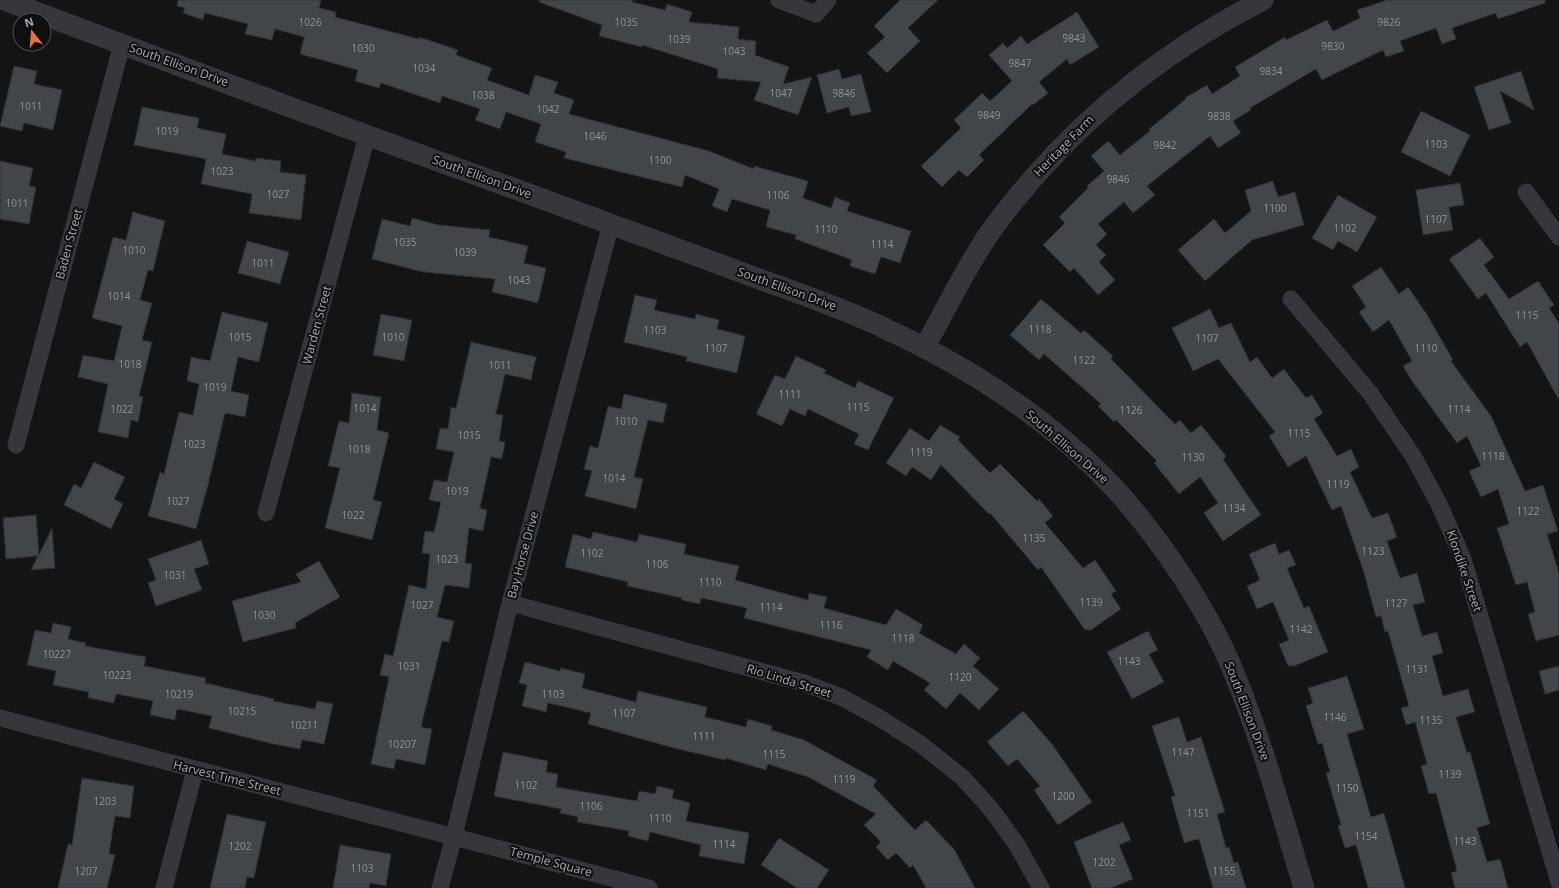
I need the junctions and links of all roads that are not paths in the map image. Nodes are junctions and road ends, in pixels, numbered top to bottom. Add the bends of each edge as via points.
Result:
1 (4, 0) edge
2 (779, 0) edge
3 (828, 0) edge
4 (1263, 0) edge
5 (122, 44) junction
6 (367, 136) junction
7 (1526, 192) dead end
8 (611, 224) junction
9 (1559, 237) edge
10 (1291, 299) dead end
11 (924, 348) junction
12 (16, 445) dead end
13 (266, 513) dead end
14 (510, 603) junction
15 (0, 718) edge
16 (196, 770) junction
17 (454, 836) junction
18 (1559, 882) edge
19 (164, 888) edge
20 (440, 888) edge
21 (649, 888) edge
22 (1041, 888) edge
23 (1304, 888) edge

1 - 5 street, South Ellison Drive
2 - 3 street via 816,14
4 - 11 street, Heritage Farm via 1181,47 1109,101 1075,132 1013,201 984,242
5 - 6 street, South Ellison Drive
5 - 12 street, Baden Street
6 - 8 street, South Ellison Drive
6 - 13 street, Warden Street
7 - 9 street
8 - 11 street, South Ellison Drive via 848,312
8 - 14 street, Bay Horse Drive
10 - 18 street, Klondike Street via 1370,393 1413,456 1439,504 1463,559
11 - 23 street, South Ellison Drive via 987,384 1038,418 1116,490 1173,562 1207,618 1233,670 1264,755
14 - 17 street, Bay Horse Drive
14 - 22 street, Rio Linda Street via 804,683 841,697 919,743 962,777 1017,845
15 - 16 street, Harvest Time Street
16 - 17 street, Harvest Time Street
16 - 19 street
17 - 20 street, Bay Horse Drive
17 - 21 street, Temple Square

